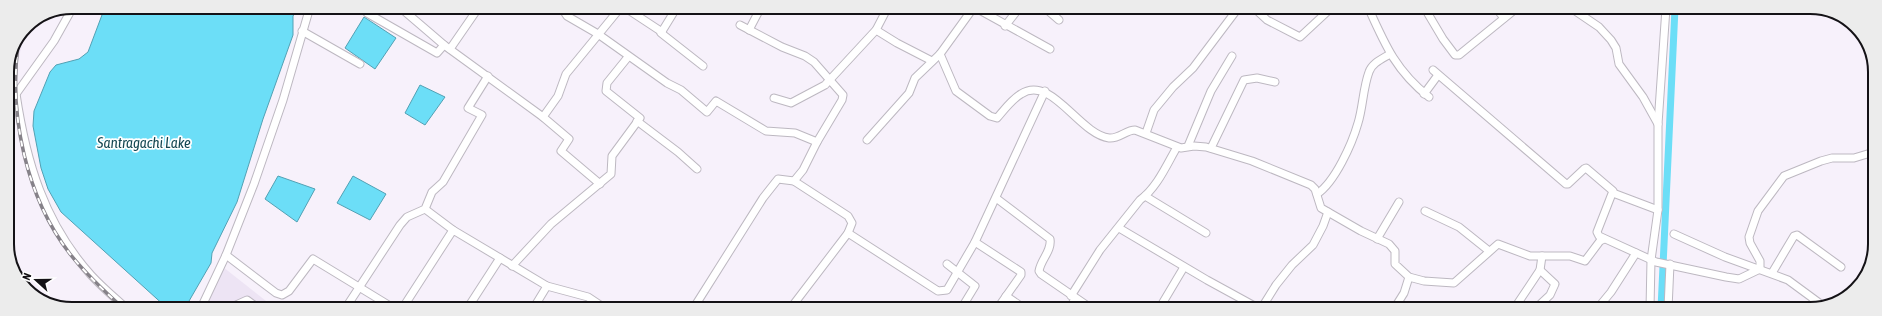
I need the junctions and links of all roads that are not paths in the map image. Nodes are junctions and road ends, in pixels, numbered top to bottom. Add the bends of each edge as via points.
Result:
1 (69, 14) edge
2 (308, 14) edge
3 (369, 14) edge
4 (408, 14) edge
5 (473, 14) edge
6 (566, 14) edge
7 (615, 14) edge
8 (635, 14) edge
9 (673, 14) edge
10 (757, 14) edge
11 (884, 14) edge
12 (969, 14) edge
13 (985, 14) edge
14 (1014, 14) edge
15 (1052, 14) edge
16 (1231, 14) edge
17 (1261, 14) edge
18 (1326, 14) edge
19 (1373, 14) edge
20 (1428, 14) edge
21 (1500, 14) edge
22 (1510, 14) edge
23 (1580, 14) edge
24 (1666, 14) edge
25 (1504, 18) junction
26 (1059, 20) dead end
27 (740, 25) dead end
28 (1005, 26) junction
29 (749, 30) junction
30 (876, 30) junction
31 (302, 31) junction
32 (662, 32) junction
33 (598, 34) junction
34 (447, 47) junction
35 (1050, 49) dead end
36 (940, 54) junction
37 (1390, 54) junction
38 (1232, 56) dead end
39 (628, 57) junction
40 (932, 61) junction
41 (360, 64) dead end
42 (703, 66) dead end
43 (488, 76) junction
44 (830, 80) junction
45 (1275, 82) dead end
46 (1045, 91) junction
47 (16, 94) junction
48 (774, 98) dead end
49 (14, 99) edge
50 (543, 117) junction
51 (637, 122) junction
52 (1658, 124) junction
53 (1146, 133) junction
54 (867, 140) dead end
55 (816, 142) junction
56 (1177, 146) junction
57 (1188, 146) junction
58 (1211, 148) junction
59 (1868, 154) edge
60 (697, 169) dead end
61 (794, 181) junction
62 (600, 184) junction
63 (1613, 193) junction
64 (1317, 194) junction
65 (1146, 196) junction
66 (996, 198) junction
67 (1399, 202) dead end
68 (425, 209) junction
69 (1658, 210) junction
70 (1425, 211) dead end
71 (1328, 212) junction
72 (1119, 228) junction
73 (453, 230) junction
74 (848, 233) junction
75 (1206, 234) dead end
76 (1674, 234) dead end
77 (1377, 239) junction
78 (1604, 240) junction
79 (975, 242) junction
80 (1490, 251) junction
81 (1636, 253) junction
82 (226, 255) junction
83 (1542, 256) junction
84 (500, 258) junction
85 (1654, 261) junction
86 (947, 264) dead end
87 (1670, 264) junction
88 (512, 266) junction
89 (1184, 267) junction
90 (1841, 267) dead end
91 (1760, 269) junction
92 (1540, 270) junction
93 (957, 273) junction
94 (1772, 273) junction
95 (1409, 276) junction
96 (547, 286) junction
97 (358, 287) junction
98 (1006, 296) junction
99 (1073, 297) junction
100 (1817, 301) edge
101 (120, 302) edge
102 (204, 302) edge
103 (349, 302) edge
104 (384, 302) edge
105 (406, 302) edge
106 (471, 302) edge
107 (537, 302) edge
108 (596, 302) edge
109 (697, 302) edge
110 (795, 302) edge
111 (965, 302) edge
112 (1002, 302) edge
113 (1015, 302) edge
114 (1071, 302) edge
115 (1081, 302) edge
116 (1163, 302) edge
117 (1248, 302) edge
118 (1265, 302) edge
119 (1398, 302) edge
120 (1519, 302) edge
121 (1542, 302) edge
122 (1602, 302) edge
123 (1651, 302) edge
124 (1668, 302) edge

1 - 47 street via 54,41
2 - 31 street
3 - 34 street via 437,53
4 - 34 street
5 - 34 street
6 - 33 street
7 - 33 street
8 - 32 street
9 - 32 street
10 - 29 street
11 - 30 street
12 - 36 street
13 - 28 street
14 - 28 street
15 - 26 street
16 - 53 street via 1193,68 1154,110
17 - 18 street via 1300,37
19 - 37 street
20 - 25 street via 1455,55 1459,55
21 - 25 street
22 - 25 street
23 - 52 street via 1599,27 1611,40 1620,64
24 - 52 street
27 - 29 street
28 - 35 street
29 - 44 street via 805,56
30 - 40 street
30 - 44 street
31 - 41 street
31 - 82 street via 283,100
32 - 42 street
33 - 39 street
33 - 50 street via 566,74 558,96
34 - 43 street
36 - 40 street
36 - 46 street via 956,91 990,116 997,118 1020,94 1030,90
37 - 63 street via 1413,84 1427,96 1436,73 1566,184 1586,168
37 - 64 street via 1376,62 1369,71 1358,124 1348,149 1326,188
38 - 57 street via 1211,91
39 - 51 street via 605,88 640,118
39 - 55 street via 680,90 707,112 716,101 766,131 795,133
40 - 54 street via 915,78 909,93
43 - 50 street
43 - 68 street via 468,108 482,115 442,182 432,192
44 - 48 street via 825,86 791,103
44 - 55 street via 843,95 842,100
45 - 58 street via 1257,78 1244,80
46 - 53 street via 1078,120 1103,136 1116,137 1132,130
46 - 66 street
47 - 49 street
47 - 101 street via 31,169 40,195 72,252 90,274
50 - 62 street via 569,139 561,151
51 - 60 street
51 - 62 street via 612,156 611,174
52 - 69 street
53 - 56 street
55 - 61 street
56 - 57 street
56 - 65 street
57 - 58 street
58 - 64 street via 1288,175 1316,188
59 - 91 street via 1854,158 1832,158 1784,176 1758,211 1749,237 1760,261
61 - 74 street via 848,216 852,223
61 - 109 street via 778,179 766,193
62 - 88 street via 551,224
63 - 69 street
63 - 78 street via 1597,232
64 - 71 street via 1320,206
65 - 72 street via 1140,200
65 - 75 street
66 - 79 street
66 - 99 street via 1049,236 1049,250 1039,271
67 - 77 street
68 - 73 street
68 - 97 street via 407,217
69 - 85 street
70 - 80 street via 1459,227
71 - 77 street
71 - 118 street via 1313,245 1292,265
72 - 89 street
72 - 99 street via 1100,250
73 - 84 street
73 - 105 street
74 - 93 street via 938,291 947,290
74 - 110 street
76 - 91 street
77 - 95 street via 1393,247 1395,264
78 - 81 street
78 - 83 street via 1600,241 1585,261 1570,256
79 - 93 street
79 - 98 street via 1021,272 1021,276
80 - 83 street via 1498,244 1530,256
80 - 95 street via 1454,284 1424,281
81 - 85 street
81 - 122 street
82 - 97 street via 282,295 289,291 313,259
82 - 102 street
83 - 92 street
84 - 88 street
84 - 106 street
85 - 87 street
85 - 123 street
86 - 93 street
87 - 91 street via 1739,279
87 - 124 street
88 - 96 street
89 - 116 street
89 - 117 street
90 - 94 street via 1797,235 1790,242
91 - 94 street
92 - 120 street
92 - 121 street via 1555,284 1550,295
93 - 111 street via 975,286
94 - 100 street via 1788,280
95 - 119 street
96 - 107 street
96 - 108 street via 588,297
97 - 103 street
97 - 104 street
98 - 112 street
98 - 113 street
99 - 114 street
99 - 115 street

